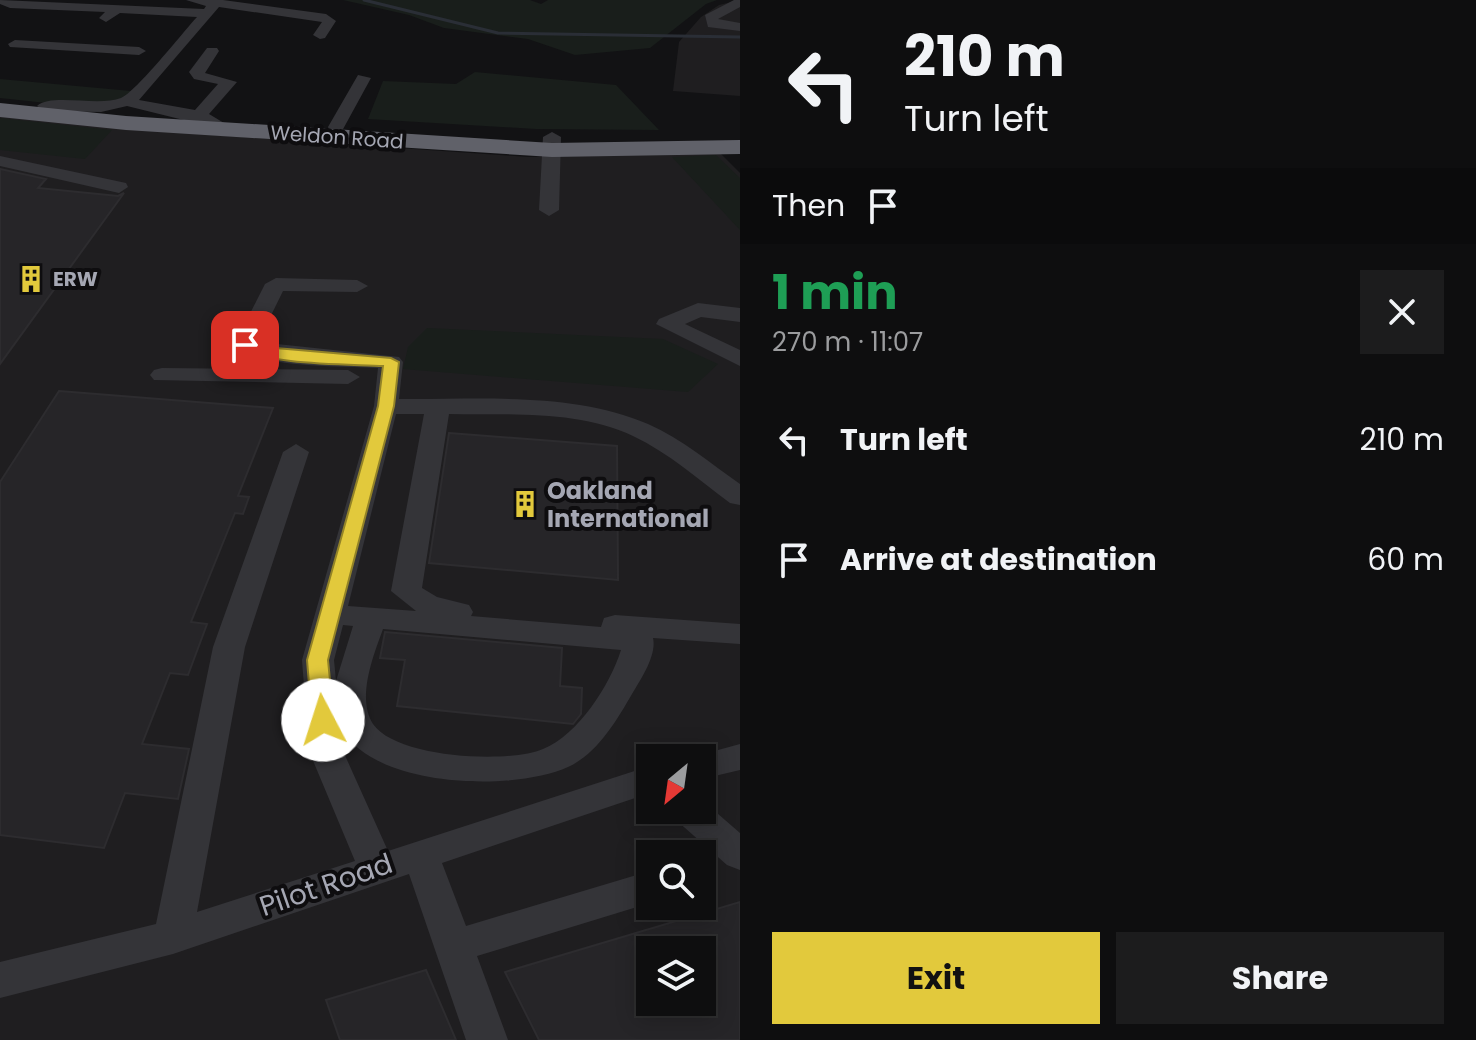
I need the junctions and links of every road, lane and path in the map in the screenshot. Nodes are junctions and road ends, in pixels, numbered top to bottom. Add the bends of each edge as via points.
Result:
1 (1, 0) edge
2 (193, 0) edge
3 (740, 2) edge
4 (275, 5) edge
5 (212, 8) junction
6 (717, 11) junction
7 (740, 17) edge
8 (740, 27) edge
9 (320, 35) dead end
10 (165, 40) junction
11 (15, 44) dead end
12 (60, 46) junction
13 (139, 51) dead end
14 (212, 51) dead end
15 (363, 78) dead end
16 (167, 94) dead end
17 (129, 101) junction
18 (0, 102) edge
19 (45, 106) junction
20 (0, 110) edge
21 (211, 117) junction
22 (336, 127) junction
23 (740, 140) edge
24 (552, 143) junction
25 (683, 144) junction
26 (740, 147) edge
27 (0, 161) edge
28 (119, 187) dead end
29 (549, 210) dead end
30 (357, 286) dead end
31 (740, 315) edge
32 (740, 359) edge
33 (162, 375) dead end
34 (389, 382) junction
35 (438, 408) junction
36 (296, 452) dead end
37 (740, 497) edge
38 (330, 614) junction
39 (372, 618) junction
40 (740, 634) edge
41 (740, 757) edge
42 (716, 763) edge
43 (636, 784) edge
44 (705, 824) edge
45 (420, 853) junction
46 (740, 855) edge
47 (376, 867) junction
48 (636, 891) edge
49 (173, 937) junction
50 (454, 946) junction
51 (0, 980) edge
52 (487, 1040) edge

1 - 5 street via 112,14
2 - 5 street
3 - 6 street
4 - 5 street
4 - 9 street via 326,18
5 - 10 street
6 - 7 street
6 - 8 street via 710,18 713,24
10 - 12 street via 87,37
10 - 17 street via 177,51
11 - 12 street
12 - 13 street
14 - 21 street via 199,76 229,82
15 - 22 street
16 - 21 street via 168,100
17 - 19 street via 101,107
17 - 21 street
18 - 19 highway, Weldon Road
19 - 21 highway, Weldon Road
20 - 21 highway, Weldon Road
21 - 22 highway, Weldon Road
21 - 24 highway, Weldon Road
22 - 24 highway, Weldon Road
23 - 25 highway, Weldon Road
24 - 25 highway, Weldon Road
24 - 29 street
25 - 26 highway, Weldon Road
27 - 28 street
30 - 34 street via 276,284 245,345
31 - 32 street via 698,310 667,324
33 - 34 street
34 - 35 street
34 - 38 street
35 - 37 street via 538,411 625,424 670,447
35 - 40 street via 409,595 442,609 492,618
36 - 49 street via 229,647
38 - 39 street
38 - 47 street via 318,660 326,751
39 - 39 street via 435,623 639,641 636,659 608,705 557,758 515,768 468,767 378,749 359,732 353,671
41 - 42 street
43 - 45 street, Pilot Road
44 - 46 street
45 - 47 street, Pilot Road
45 - 50 street
47 - 49 street, Pilot Road
48 - 50 street
49 - 51 street, Pilot Road
50 - 52 street

